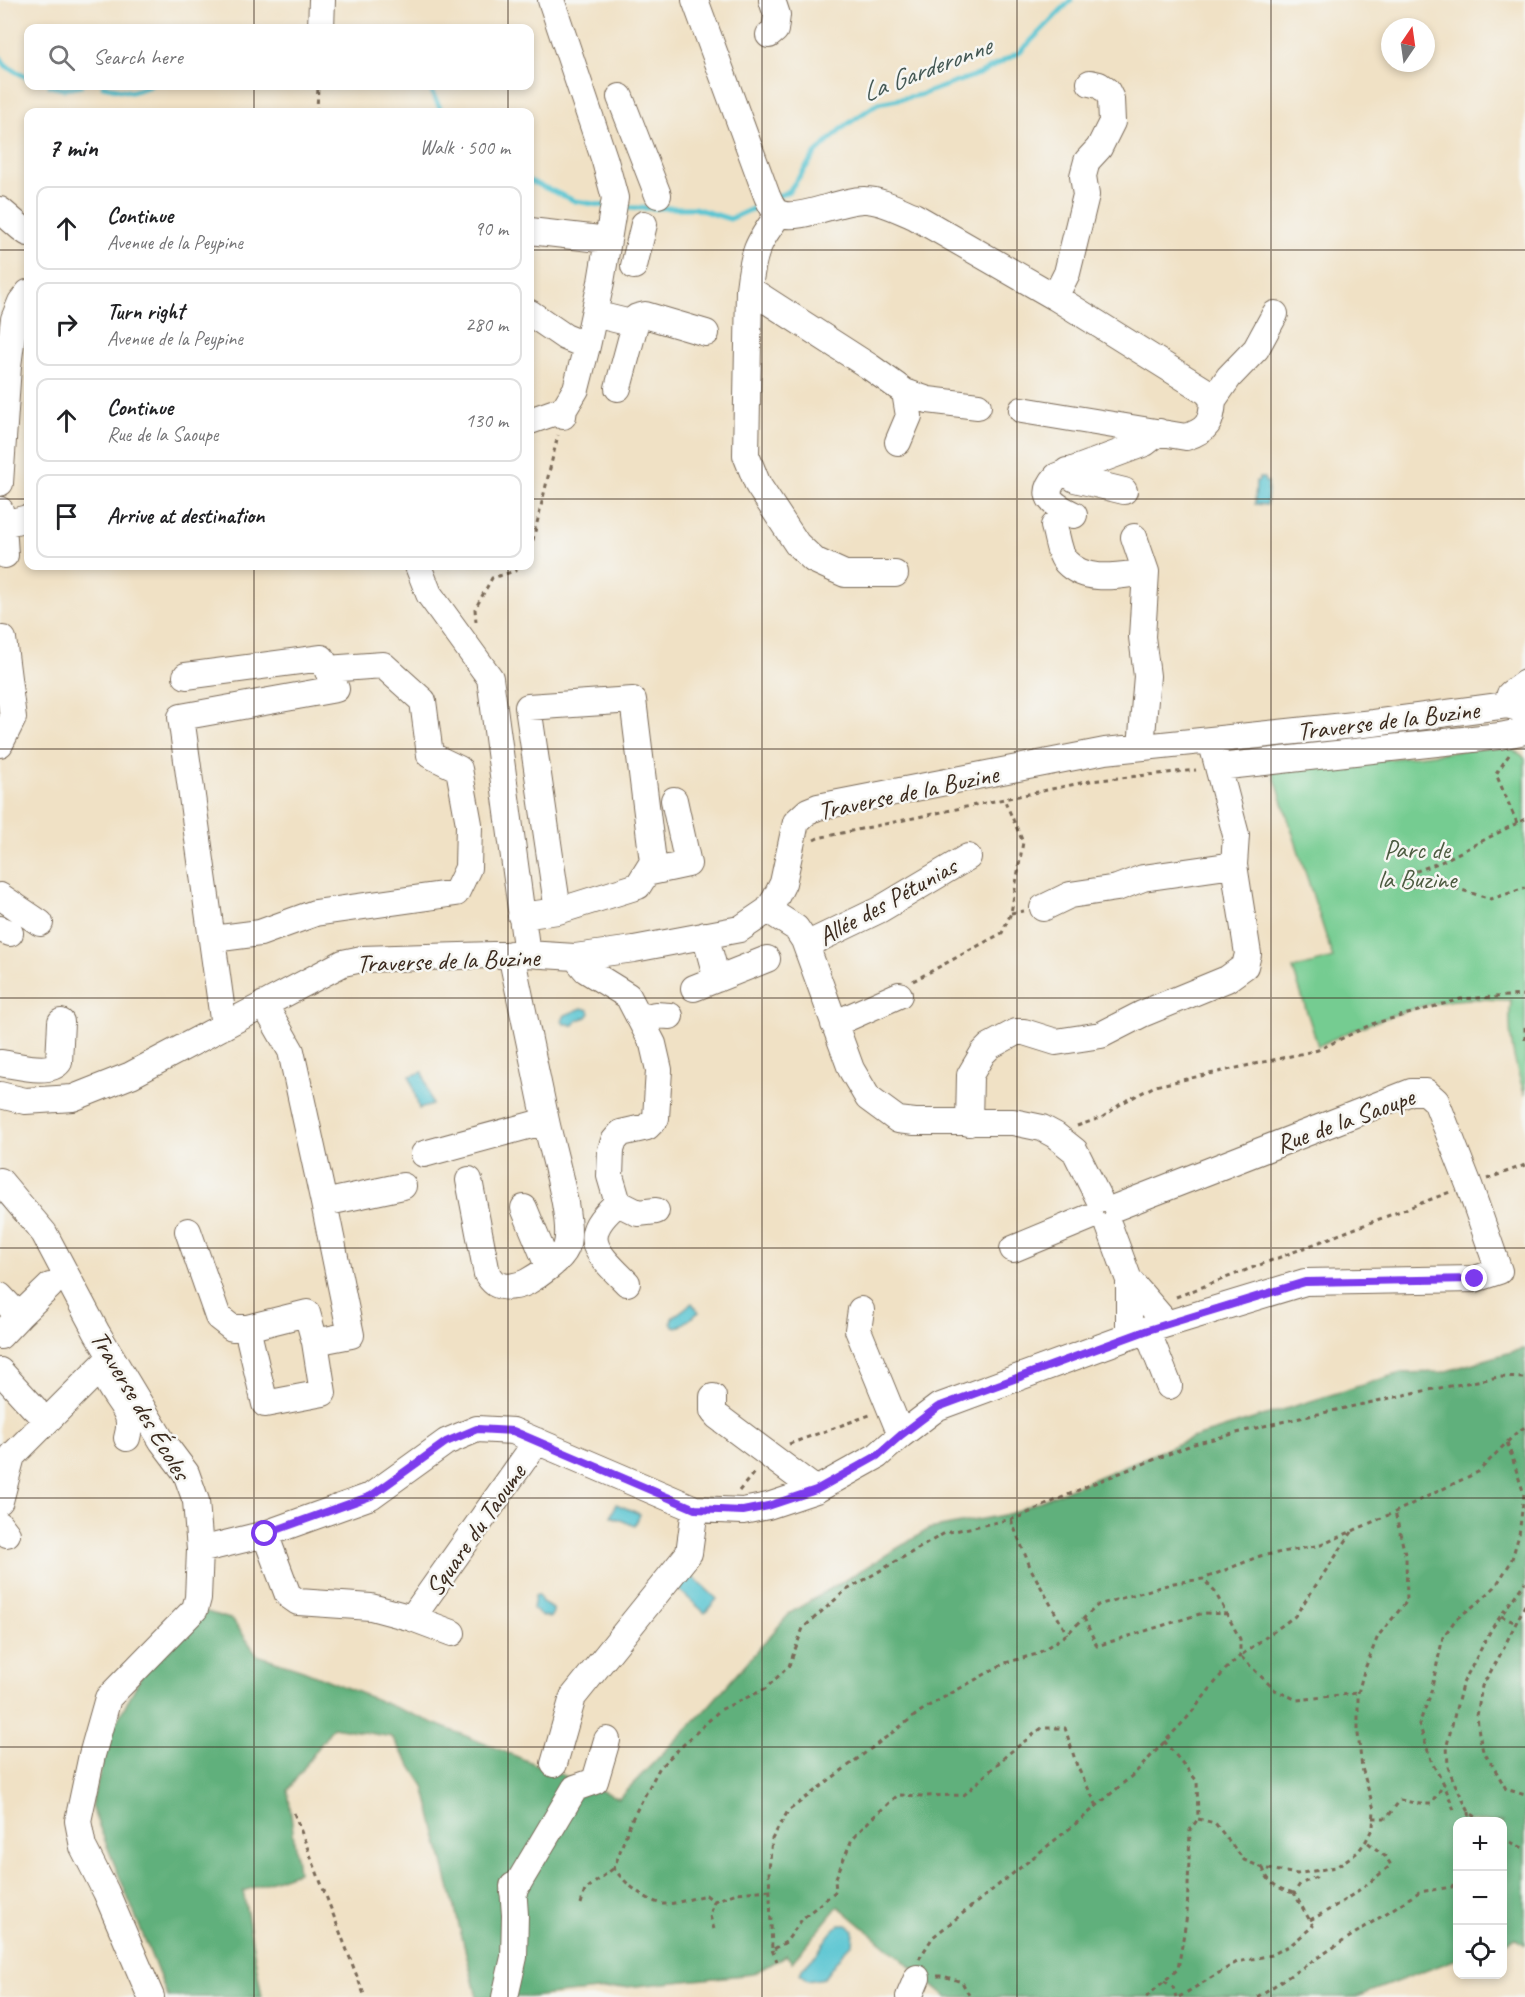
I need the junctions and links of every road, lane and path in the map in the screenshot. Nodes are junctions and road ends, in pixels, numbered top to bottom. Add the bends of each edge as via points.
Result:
1 (322, 0) edge
2 (695, 0) edge
3 (772, 0) edge
4 (557, 6) edge
5 (321, 24) edge
6 (769, 35) dead end
7 (1090, 82) dead end
8 (318, 90) edge
9 (620, 97) dead end
10 (317, 108) edge
11 (640, 148) junction
12 (605, 161) junction
13 (658, 195) dead end
14 (772, 205) junction
15 (0, 210) edge
16 (611, 221) junction
17 (24, 230) edge
18 (534, 231) edge
19 (634, 266) dead end
20 (749, 289) junction
21 (1055, 297) junction
22 (24, 298) edge
23 (594, 314) junction
24 (1275, 314) dead end
25 (534, 317) edge
26 (635, 324) junction
27 (706, 333) dead end
28 (587, 346) junction
29 (18, 366) edge
30 (618, 388) dead end
31 (905, 392) junction
32 (1213, 400) junction
33 (978, 406) dead end
34 (1022, 410) dead end
35 (563, 412) junction
36 (534, 420) edge
37 (1159, 432) junction
38 (898, 442) dead end
39 (1067, 471) junction
40 (0, 483) edge
41 (1124, 491) dead end
42 (24, 518) edge
43 (1, 520) edge
44 (534, 536) edge
45 (1134, 537) dead end
46 (5, 555) dead end
47 (420, 570) edge
48 (516, 570) edge
49 (1146, 572) junction
50 (894, 574) dead end
51 (478, 632) dead end
52 (3, 639) dead end
53 (327, 669) junction
54 (186, 676) dead end
55 (1525, 682) edge
56 (1516, 708) edge
57 (1211, 740) junction
58 (1519, 740) edge
59 (0, 744) edge
60 (1141, 747) junction
61 (1219, 767) junction
62 (1004, 799) junction
63 (674, 800) dead end
64 (1525, 819) edge
65 (1517, 824) junction
66 (789, 854) junction
67 (968, 857) dead end
68 (1234, 865) junction
69 (646, 873) junction
70 (1525, 888) edge
71 (0, 896) edge
72 (1043, 908) dead end
73 (558, 910) junction
74 (768, 910) junction
75 (521, 916) junction
76 (40, 923) dead end
77 (705, 935) junction
78 (213, 939) junction
79 (806, 945) junction
80 (519, 954) junction
81 (576, 957) junction
82 (767, 959) dead end
83 (907, 987) joint
84 (1525, 995) edge
85 (264, 1004) junction
86 (670, 1016) dead end
87 (640, 1019) junction
88 (61, 1022) dead end
89 (834, 1024) junction
90 (224, 1026) junction
91 (1525, 1027) edge
92 (1525, 1040) edge
93 (0, 1063) edge
94 (31, 1067) junction
95 (0, 1095) edge
96 (30, 1101) junction
97 (0, 1107) edge
98 (546, 1121) junction
99 (969, 1123) junction
100 (1068, 1129) dead end
101 (424, 1154) dead end
102 (1525, 1165) edge
103 (0, 1180) edge
104 (469, 1180) dead end
105 (1469, 1185) junction
106 (403, 1186) dead end
107 (324, 1203) junction
108 (618, 1203) junction
109 (524, 1208) dead end
110 (656, 1210) dead end
111 (1104, 1212) junction
112 (188, 1231) dead end
113 (1012, 1249) dead end
114 (549, 1266) junction
115 (1129, 1280) junction
116 (627, 1283) dead end
117 (50, 1286) dead end
118 (0, 1296) edge
119 (861, 1310) dead end
120 (19, 1316) junction
121 (1149, 1324) junction
122 (247, 1328) junction
123 (0, 1336) edge
124 (315, 1342) junction
125 (111, 1358) junction
126 (0, 1371) edge
127 (1525, 1378) edge
128 (1169, 1386) dead end
129 (713, 1397) dead end
130 (34, 1408) dead end
131 (1525, 1427) edge
132 (901, 1435) junction
133 (127, 1438) dead end
134 (537, 1441) junction
135 (1507, 1442) junction
136 (816, 1490) junction
137 (0, 1501) edge
138 (695, 1509) junction
139 (1395, 1512) junction
140 (1010, 1519) junction
141 (1353, 1531) junction
142 (265, 1534) junction
143 (200, 1550) junction
144 (1203, 1579) junction
145 (1525, 1582) edge
146 (1525, 1605) edge
147 (1227, 1614) junction
148 (1501, 1616) junction
149 (412, 1618) junction
150 (1084, 1618) junction
151 (1516, 1623) junction
152 (452, 1633) dead end
153 (1067, 1634) junction
154 (1240, 1656) junction
155 (1358, 1693) junction
156 (607, 1740) dead end
157 (1164, 1741) junction
158 (554, 1764) dead end
159 (1444, 1784) junction
160 (1525, 1795) edge
161 (1097, 1806) junction
162 (1454, 1810) dead end
163 (1469, 1812) junction
164 (294, 1814) dead end
165 (1470, 1817) edge
166 (1477, 1817) edge
167 (1373, 1818) junction
168 (1198, 1819) junction
169 (1507, 1840) edge
170 (1366, 1841) junction
171 (1525, 1850) edge
172 (614, 1868) junction
173 (1263, 1868) junction
174 (1316, 1870) junction
175 (1453, 1885) edge
176 (770, 1890) junction
177 (1294, 1893) junction
178 (714, 1901) junction
179 (581, 1904) dead end
180 (1309, 1920) junction
181 (714, 1929) dead end
182 (772, 1950) junction
183 (514, 1957) junction
184 (777, 1961) dead end
185 (1164, 1981) junction
186 (913, 1988) edge
187 (151, 1997) edge
188 (365, 1997) edge
189 (506, 1997) edge
190 (516, 1997) edge
191 (970, 1997) edge
192 (1146, 1997) edge
193 (1177, 1997) edge
194 (1257, 1997) edge

1 - 5 street
2 - 14 street
3 - 6 street via 777,15 775,30
4 - 12 street
7 - 21 street via 1107,91 1112,122 1099,148 1087,161 1083,176 1086,195 1067,273
8 - 10 path
9 - 11 street
11 - 12 street
11 - 13 street
12 - 16 street
14 - 20 street via 752,262
14 - 21 street via 789,216 853,200 884,204 914,216
15 - 17 street
16 - 18 street
16 - 19 street via 643,227
16 - 23 street
20 - 31 street
20 - 50 street via 746,455 758,485 797,544 814,560 845,574
21 - 32 street via 1208,392
22 - 29 street via 14,319
23 - 26 street
23 - 28 street
24 - 32 street via 1256,349
25 - 28 street
26 - 27 street via 637,317 645,315
26 - 30 street
28 - 35 street via 576,389
29 - 40 street
31 - 33 street via 928,400
31 - 38 street via 909,416
32 - 37 street via 1209,422 1200,432 1186,437
34 - 37 street
35 - 36 street
35 - 44 path
37 - 39 street via 1145,443
39 - 41 street via 1075,479
39 - 49 street via 1048,486 1048,495 1064,521 1065,561 1093,577
42 - 43 street
43 - 46 street
45 - 49 street
47 - 75 street via 429,594 490,678
48 - 51 path via 492,578 475,609
49 - 60 street
52 - 59 street via 13,718
53 - 54 street via 322,658
53 - 78 street via 336,689 181,717
53 - 78 street via 383,665 423,701 430,755 459,769 470,824 468,868 456,893 315,913 261,933
55 - 56 street via 1510,694
56 - 57 street, Traverse de la Buzine
57 - 60 street, Traverse de la Buzine
57 - 61 street
58 - 61 street via 1500,736
58 - 65 path via 1496,774
60 - 66 street, Traverse de la Buzine via 818,807 796,822
61 - 62 path via 1090,782
61 - 68 street via 1236,835
62 - 66 path via 818,838
62 - 83 path via 1023,842 1011,913 1002,933
63 - 69 street via 688,864
64 - 65 path
65 - 70 path via 1441,862 1403,876 1403,887 1445,885 1491,899
66 - 74 street, Traverse de la Buzine via 783,883
67 - 79 street, Allée des Pétunias via 879,910
68 - 72 street via 1143,878 1117,888 1070,895
68 - 99 street via 1248,954 1245,966 1227,979 1101,1035 1056,1042 1024,1032 1007,1037 983,1053 970,1075
69 - 73 street via 638,886
69 - 73 street via 652,862 633,700 528,706
71 - 76 street
73 - 75 street
74 - 77 street, Traverse de la Buzine via 740,929
74 - 79 street via 796,927
75 - 80 street
77 - 81 street, Traverse de la Buzine
77 - 82 street via 706,983
78 - 90 street
79 - 89 street
80 - 81 street, Traverse de la Buzine
80 - 85 street, Traverse de la Buzine via 362,959 343,963
80 - 98 street
81 - 87 street via 586,970 628,996
83 - 89 street
84 - 100 path via 1461,999 1372,1024 1318,1050 1155,1086 1103,1117
85 - 90 street, Traverse de la Buzine
85 - 107 street via 291,1051
86 - 87 street
87 - 108 street via 653,1044 659,1070 656,1118 647,1127 621,1134 614,1141 610,1176
88 - 94 street via 59,1062 46,1069
89 - 99 street via 851,1069 868,1098 885,1111 898,1120
90 - 96 street, Traverse de la Buzine via 131,1076 73,1098
91 - 92 path
93 - 94 street
94 - 96 street
95 - 96 street, Traverse de la Buzine
96 - 97 street
98 - 101 street
98 - 114 street via 568,1232 565,1249
99 - 111 street via 1013,1122 1055,1135 1075,1151
102 - 105 path
103 - 125 street, Traverse des Écoles via 44,1233
104 - 114 street via 487,1275 496,1284 513,1287
105 - 111 street, Rue de la Saoupe via 1436,1101 1426,1092 1411,1092
105 - 121 path
105 - 121 street, Rue de la Saoupe via 1499,1271 1475,1279 1305,1282
106 - 107 street
107 - 124 street via 351,1335
108 - 110 street via 638,1213
108 - 116 street via 603,1216 594,1239 602,1258
109 - 114 street
111 - 113 street, Rue de la Saoupe
111 - 115 street
112 - 122 street via 218,1317 232,1328
115 - 121 street
115 - 121 street
117 - 120 street
118 - 120 street
119 - 132 street via 858,1330
120 - 123 street
121 - 128 street
121 - 132 street via 938,1407
122 - 124 street via 307,1313
122 - 124 street via 265,1404 322,1393
125 - 133 street via 108,1383 129,1416
125 - 137 street via 12,1456
125 - 143 street, Traverse des Écoles via 186,1473 196,1501
126 - 130 street
127 - 140 path via 1499,1377 1418,1392 1194,1443
129 - 136 street via 717,1416
131 - 135 path
132 - 136 street via 877,1456
134 - 138 street
134 - 142 street via 513,1431 477,1429 446,1442 371,1496
134 - 149 street, Square du Taoume
135 - 139 path via 1478,1472
135 - 159 path via 1524,1494 1511,1562 1495,1587 1456,1619 1443,1637 1430,1696 1419,1724
136 - 138 street via 743,1511
138 - 158 street via 689,1553 573,1697
139 - 141 path
139 - 155 path via 1406,1558 1407,1601 1378,1636
140 - 153 path via 1031,1569
140 - 172 path via 945,1533 845,1591 803,1629 789,1666 765,1689 720,1710 660,1767 631,1821
141 - 144 path via 1321,1545 1260,1556
141 - 154 path via 1295,1616
142 - 143 street
142 - 149 street, Square du Taoume via 288,1595 298,1602 371,1606
143 - 187 street, Traverse des Écoles via 195,1609 108,1698 78,1821 83,1846
144 - 147 path
144 - 150 path via 1174,1583 1098,1605
145 - 148 path
146 - 151 path
147 - 150 path via 1203,1613 1097,1646
147 - 154 path via 1240,1639
148 - 151 path
148 - 163 path via 1462,1685 1447,1745 1448,1767
149 - 152 street, Square du Taoume
150 - 153 path
151 - 160 path via 1482,1686 1477,1716 1483,1751 1506,1790
153 - 176 path via 1037,1654 1005,1663 925,1708 789,1811 772,1839
154 - 155 path via 1275,1690 1297,1700
154 - 157 path
155 - 167 path via 1362,1768
156 - 183 street via 595,1780 575,1788 513,1889
157 - 161 path
157 - 168 path via 1197,1781
159 - 162 path
159 - 167 path via 1431,1804 1400,1800 1387,1818
161 - 182 path via 1077,1766 1065,1728 1042,1728 964,1795 898,1795 852,1839 835,1880 836,1891 803,1918 786,1942
161 - 186 path via 933,1937 916,1964
163 - 165 path
163 - 166 path
164 - 188 path
167 - 170 path
168 - 173 path via 1215,1823 1244,1860
168 - 185 path via 1190,1830 1187,1915 1178,1969
169 - 171 path
170 - 174 path via 1358,1852 1336,1867
170 - 180 path via 1391,1865 1331,1909
172 - 178 path via 635,1891 664,1904 706,1895
172 - 179 path via 585,1890
173 - 174 path via 1296,1874
173 - 177 path via 1278,1888
174 - 177 path via 1317,1877 1300,1884
175 - 194 path via 1419,1892
176 - 178 path via 737,1893
176 - 182 path
177 - 180 path
178 - 181 path via 710,1916
180 - 193 path via 1313,1926 1292,1944 1272,1955 1237,1962
182 - 184 path
183 - 189 street
183 - 190 street via 521,1962 522,1969
185 - 192 path
185 - 193 path via 1173,1987
186 - 191 path via 943,1976 962,1982

